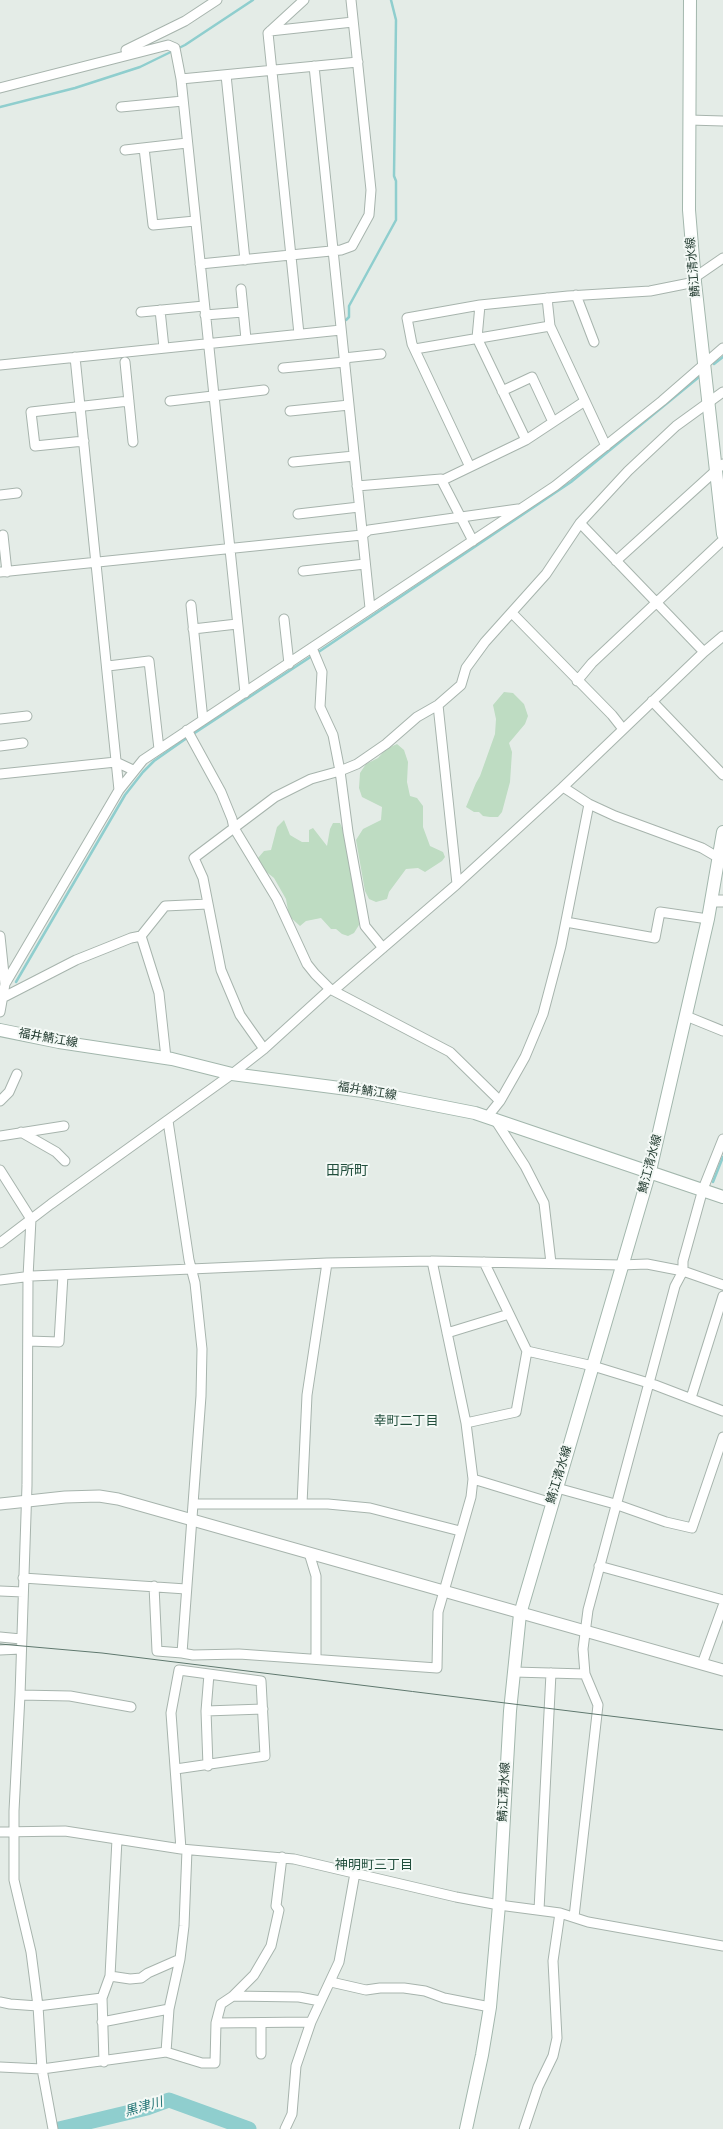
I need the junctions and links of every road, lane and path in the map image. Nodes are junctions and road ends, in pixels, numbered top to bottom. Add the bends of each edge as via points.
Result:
1 (217, 0) edge
2 (304, 0) edge
3 (351, 0) edge
4 (690, 0) edge
5 (354, 22) junction
6 (270, 31) junction
7 (107, 59) junction
8 (358, 62) junction
9 (314, 66) junction
10 (271, 71) junction
11 (226, 75) junction
12 (181, 79) junction
13 (0, 88) edge
14 (183, 101) junction
15 (121, 107) dead end
16 (689, 120) junction
17 (723, 121) edge
18 (187, 143) junction
19 (144, 148) junction
20 (125, 150) dead end
21 (195, 221) junction
22 (333, 250) junction
23 (290, 255) junction
24 (723, 258) edge
25 (245, 260) junction
26 (200, 264) junction
27 (694, 280) junction
28 (241, 289) dead end
29 (576, 295) junction
30 (547, 298) junction
31 (480, 305) junction
32 (204, 306) junction
33 (160, 310) junction
34 (141, 312) dead end
35 (243, 312) junction
36 (205, 315) junction
37 (550, 326) junction
38 (341, 330) junction
39 (299, 334) junction
40 (477, 338) junction
41 (246, 339) junction
42 (594, 342) dead end
43 (208, 343) junction
44 (164, 348) junction
45 (723, 348) edge
46 (414, 349) junction
47 (381, 354) dead end
48 (75, 358) junction
49 (344, 360) junction
50 (125, 362) dead end
51 (704, 363) junction
52 (0, 365) edge
53 (283, 368) dead end
54 (264, 390) dead end
55 (502, 391) junction
56 (723, 392) edge
57 (214, 396) junction
58 (585, 400) junction
59 (129, 401) junction
60 (170, 401) dead end
61 (709, 402) junction
62 (349, 405) junction
63 (80, 406) junction
64 (290, 411) dead end
65 (553, 422) junction
66 (526, 440) junction
67 (84, 441) junction
68 (133, 442) dead end
69 (606, 446) junction
70 (354, 456) junction
71 (293, 462) dead end
72 (470, 467) junction
73 (720, 471) edge
74 (443, 480) junction
75 (357, 486) junction
76 (17, 494) dead end
77 (0, 495) edge
78 (359, 507) junction
79 (522, 509) junction
80 (298, 514) dead end
81 (462, 517) junction
82 (580, 522) junction
83 (723, 534) edge
84 (4, 535) dead end
85 (362, 535) junction
86 (723, 540) edge
87 (473, 541) junction
88 (229, 548) junction
89 (616, 561) junction
90 (96, 562) junction
91 (365, 564) junction
92 (303, 571) dead end
93 (3, 572) edge
94 (657, 603) junction
95 (191, 606) dead end
96 (370, 608) junction
97 (512, 613) junction
98 (284, 619) dead end
99 (237, 624) junction
100 (194, 629) junction
101 (723, 636) edge
102 (704, 652) junction
103 (314, 653) junction
104 (289, 664) junction
105 (108, 666) junction
106 (577, 681) junction
107 (245, 693) junction
108 (652, 701) junction
109 (438, 705) junction
110 (27, 716) dead end
111 (0, 719) edge
112 (203, 720) junction
113 (623, 729) junction
114 (190, 734) junction
115 (23, 743) dead end
116 (0, 746) edge
117 (159, 749) junction
118 (116, 762) junction
119 (133, 770) junction
120 (340, 771) junction
121 (0, 774) edge
122 (723, 775) edge
123 (563, 788) junction
124 (119, 790) junction
125 (590, 804) junction
126 (234, 828) junction
127 (723, 832) edge
128 (719, 858) junction
129 (457, 884) junction
130 (717, 901) edge
131 (208, 904) junction
132 (708, 919) junction
133 (566, 922) junction
134 (0, 936) edge
135 (141, 936) junction
136 (383, 948) junction
137 (5, 984) junction
138 (332, 990) junction
139 (2, 998) junction
140 (0, 1012) edge
141 (686, 1016) junction
142 (0, 1030) edge
143 (723, 1031) edge
144 (264, 1049) junction
145 (166, 1058) junction
146 (17, 1074) dead end
147 (232, 1074) junction
148 (0, 1100) edge
149 (500, 1101) junction
150 (491, 1117) junction
151 (168, 1121) junction
152 (64, 1126) dead end
153 (21, 1132) junction
154 (0, 1136) edge
155 (723, 1139) edge
156 (65, 1161) dead end
157 (0, 1170) edge
158 (650, 1171) junction
159 (703, 1190) junction
160 (723, 1197) edge
161 (31, 1219) junction
162 (0, 1243) edge
163 (432, 1261) junction
164 (327, 1262) junction
165 (484, 1262) junction
166 (551, 1263) junction
167 (621, 1265) junction
168 (191, 1270) junction
169 (683, 1271) junction
170 (63, 1275) junction
171 (28, 1277) junction
172 (0, 1280) edge
173 (723, 1285) edge
174 (723, 1296) edge
175 (509, 1314) junction
176 (447, 1333) junction
177 (28, 1341) junction
178 (527, 1351) junction
179 (593, 1366) junction
180 (648, 1383) junction
181 (691, 1398) junction
182 (723, 1411) edge
183 (466, 1423) junction
184 (723, 1436) edge
185 (473, 1480) junction
186 (556, 1488) junction
187 (26, 1501) junction
188 (552, 1503) junction
189 (0, 1504) edge
190 (193, 1504) junction
191 (302, 1504) junction
192 (615, 1504) junction
193 (192, 1520) junction
194 (460, 1531) junction
195 (309, 1553) junction
196 (599, 1566) junction
197 (23, 1578) junction
198 (154, 1586) junction
199 (186, 1589) junction
200 (444, 1590) junction
201 (0, 1591) edge
202 (23, 1592) junction
203 (723, 1600) edge
204 (723, 1606) edge
205 (520, 1614) junction
206 (584, 1630) junction
207 (0, 1637) edge
208 (21, 1639) junction
209 (21, 1649) junction
210 (0, 1650) edge
211 (182, 1653) junction
212 (316, 1659) junction
213 (702, 1664) junction
214 (723, 1670) edge
215 (514, 1672) junction
216 (551, 1673) junction
217 (209, 1674) junction
218 (585, 1674) junction
219 (20, 1695) junction
220 (131, 1707) dead end
221 (263, 1709) junction
222 (206, 1711) junction
223 (208, 1766) junction
224 (176, 1769) junction
225 (15, 1831) junction
226 (0, 1832) edge
227 (117, 1839) junction
228 (184, 1850) junction
229 (282, 1857) junction
230 (354, 1874) junction
231 (499, 1905) junction
232 (539, 1910) junction
233 (560, 1913) junction
234 (574, 1917) junction
235 (723, 1946) edge
236 (180, 1959) junction
237 (110, 1976) junction
238 (331, 1982) junction
239 (233, 1996) junction
240 (102, 1998) junction
241 (0, 2002) edge
242 (320, 2002) junction
243 (38, 2006) junction
244 (490, 2007) junction
245 (169, 2010) junction
246 (102, 2022) junction
247 (311, 2022) junction
248 (216, 2023) junction
249 (261, 2023) junction
250 (166, 2052) junction
251 (260, 2054) dead end
252 (104, 2062) junction
253 (0, 2067) edge
254 (42, 2069) junction
255 (53, 2129) edge
256 (285, 2129) edge
257 (466, 2129) edge
258 (524, 2129) edge

1 - 7 street via 185,21
2 - 6 street
3 - 5 street
4 - 16 main road, 鯖江清水線
5 - 6 street
5 - 8 street
6 - 10 street via 268,33
7 - 12 street via 168,45 176,50
7 - 13 street
8 - 9 street
8 - 22 street via 371,190 369,215 352,246
9 - 10 street
9 - 22 street
10 - 11 street
10 - 23 street
11 - 12 street
11 - 25 street
12 - 14 street
14 - 15 street
14 - 18 street
16 - 17 street
16 - 27 main road, 鯖江清水線 via 689,210
18 - 19 street
18 - 21 street
19 - 20 street
19 - 21 street via 153,225
21 - 26 street
22 - 23 street
22 - 38 street
23 - 25 street
23 - 39 street
24 - 27 street
25 - 26 street
26 - 32 street
27 - 29 street via 650,291
27 - 51 main road, 鯖江清水線
28 - 35 street
29 - 30 street
29 - 42 street
30 - 31 street
30 - 37 street
31 - 40 street
31 - 46 street via 407,318
32 - 33 street
32 - 36 street
33 - 34 street
33 - 44 street
35 - 36 street
35 - 41 street
36 - 43 street
37 - 40 street
37 - 58 street
38 - 39 street
38 - 49 street
39 - 41 street
40 - 46 street
40 - 55 street
41 - 43 street
43 - 44 street
43 - 57 street
44 - 48 street
45 - 51 street
46 - 72 street
47 - 49 street
48 - 52 street
48 - 63 street
49 - 53 street
49 - 62 street
50 - 59 street
51 - 61 main road, 鯖江清水線
51 - 69 street
54 - 57 street
55 - 65 street via 532,377
55 - 66 street
56 - 61 street
57 - 60 street
57 - 88 street
58 - 65 street
58 - 69 street
59 - 63 street
59 - 68 street
61 - 73 main road, 鯖江清水線
61 - 82 street via 676,426 638,461
62 - 64 street
62 - 70 street
63 - 67 street
63 - 67 street via 31,412 35,446
65 - 66 street
66 - 72 street
67 - 90 street
69 - 79 street
70 - 71 street
70 - 75 street
72 - 74 street
73 - 83 main road, 鯖江清水線
73 - 89 street
74 - 75 street
74 - 81 street
75 - 78 street
76 - 77 street
78 - 80 street
78 - 85 street
79 - 81 street
79 - 87 street
81 - 85 street via 369,530
81 - 87 street
82 - 89 street
82 - 97 street via 546,574
84 - 93 street
85 - 88 street
85 - 91 street
86 - 94 street
87 - 96 street
88 - 90 street
88 - 99 street
89 - 94 street
90 - 93 street
90 - 105 street
91 - 92 street
91 - 96 street
94 - 102 street
94 - 106 street via 592,663
95 - 100 street
96 - 103 street
97 - 106 street
97 - 109 street via 485,642 466,668 461,685
98 - 104 street
99 - 100 street
99 - 107 street
100 - 112 street
101 - 102 street
102 - 108 street
103 - 104 street
103 - 120 street via 322,672 320,707 332,735
104 - 107 street
105 - 117 street via 149,661
105 - 118 street
106 - 113 street
107 - 112 street
108 - 113 street
108 - 122 street
109 - 120 street via 417,716 386,744 357,764
109 - 129 street
110 - 111 street
112 - 114 street
113 - 123 street
114 - 117 street
114 - 126 street via 221,792
115 - 116 street
117 - 119 street
118 - 119 street
118 - 121 street
118 - 124 street
119 - 124 street
120 - 126 street via 312,779 274,798
120 - 136 street via 365,926
123 - 125 street
123 - 129 street
124 - 137 street
125 - 128 street via 615,816 702,848
125 - 133 street
126 - 131 street via 194,858 203,878
126 - 138 street via 275,895 307,964
127 - 128 main road, 鯖江清水線
128 - 130 main road, 鯖江清水線
129 - 136 street
130 - 132 main road, 鯖江清水線
131 - 135 street via 165,906
131 - 144 street via 226,984 240,1015
132 - 133 street via 660,912 655,938
132 - 141 main road, 鯖江清水線
133 - 149 street via 543,1014 525,1057
134 - 137 street
135 - 139 street via 76,960
135 - 145 street via 159,993
136 - 138 street
137 - 139 street
138 - 144 street
138 - 149 street via 450,1052
139 - 140 street
141 - 143 street
141 - 158 main road, 鯖江清水線
142 - 145 main road, 福井鯖江線 via 59,1042
144 - 147 street
145 - 147 main road, 福井鯖江線
146 - 148 street via 9,1092
147 - 150 main road, 福井鯖江線 via 406,1098
147 - 151 street
149 - 150 street
150 - 158 main road, 福井鯖江線
150 - 166 street via 525,1166 544,1203
151 - 161 street
151 - 168 street
152 - 153 street
153 - 154 street
153 - 156 street via 56,1152
155 - 159 street
157 - 161 street
158 - 159 main road, 福井鯖江線
158 - 167 main road, 鯖江清水線
159 - 160 main road, 福井鯖江線
159 - 169 street via 683,1261
161 - 162 street
161 - 171 street
163 - 164 street
163 - 165 street
163 - 176 street
164 - 168 street
164 - 191 street via 307,1395
165 - 166 street
165 - 175 street
166 - 167 street
167 - 169 street via 647,1264
167 - 179 main road, 鯖江清水線
168 - 170 street
168 - 190 street via 195,1283 202,1349
169 - 173 street
169 - 180 street via 675,1286
170 - 171 street
170 - 177 street via 59,1342
171 - 172 street
171 - 177 street
174 - 181 street
175 - 176 street
175 - 178 street
176 - 183 street
177 - 187 street
178 - 179 street
178 - 183 street via 516,1412
179 - 180 street
179 - 186 main road, 鯖江清水線
180 - 181 street
180 - 192 street
181 - 182 street
183 - 185 street
184 - 192 street via 692,1528 666,1522
185 - 188 street
185 - 194 street via 471,1497
186 - 188 main road, 鯖江清水線
186 - 192 street
187 - 189 street
187 - 193 street via 65,1496 99,1496
187 - 197 street
188 - 205 main road, 鯖江清水線
190 - 191 street
190 - 193 street
191 - 194 street via 370,1508
192 - 196 street
193 - 195 street
193 - 199 street
194 - 200 street
195 - 200 street
195 - 212 street via 316,1576
196 - 203 street
196 - 206 street
197 - 198 street
197 - 202 street
198 - 199 street
198 - 211 street via 157,1651
199 - 211 street
200 - 205 street
200 - 212 street via 438,1612 437,1668
201 - 202 street
202 - 208 street
204 - 213 street
205 - 206 street
205 - 215 main road, 鯖江清水線
206 - 213 street
206 - 218 street
207 - 208 street
208 - 209 street
209 - 210 street
209 - 219 street
211 - 212 street
213 - 214 street
215 - 216 street
215 - 231 main road, 鯖江清水線
216 - 218 street
216 - 232 street
217 - 221 street via 261,1681
217 - 222 street
217 - 224 street via 179,1670 171,1713
218 - 234 street via 598,1705
219 - 220 street via 70,1696
219 - 225 street
221 - 222 street
221 - 223 street via 265,1756
222 - 223 street
223 - 224 street
224 - 228 street
225 - 226 street
225 - 227 street via 65,1831
225 - 243 street via 14,1880 31,1952
227 - 228 street
227 - 237 street
228 - 229 street
228 - 236 street via 184,1926
229 - 230 street
229 - 239 street via 276,1906 279,1910 271,1946 254,1975
230 - 231 street
230 - 238 street via 339,1962
231 - 232 street
231 - 244 main road, 鯖江清水線
232 - 233 street
233 - 234 street
233 - 258 street via 553,1961 557,2038 553,2056 538,2087
234 - 235 street via 588,1922
236 - 237 street via 148,1972 141,1978
236 - 245 street
237 - 240 street
238 - 242 street
238 - 244 street via 366,1990 392,1988 425,1991 444,1998
239 - 242 street via 299,1997
239 - 248 street via 221,2004
240 - 243 street
240 - 246 street
241 - 243 street
242 - 247 street
243 - 254 street
244 - 257 main road, 鯖江清水線
245 - 246 street
245 - 250 street
246 - 252 street
247 - 249 street
247 - 256 street via 296,2066 292,2114
248 - 249 street
248 - 250 street via 215,2063 202,2063
249 - 251 street
250 - 252 street
252 - 254 street
253 - 254 street
254 - 255 street

